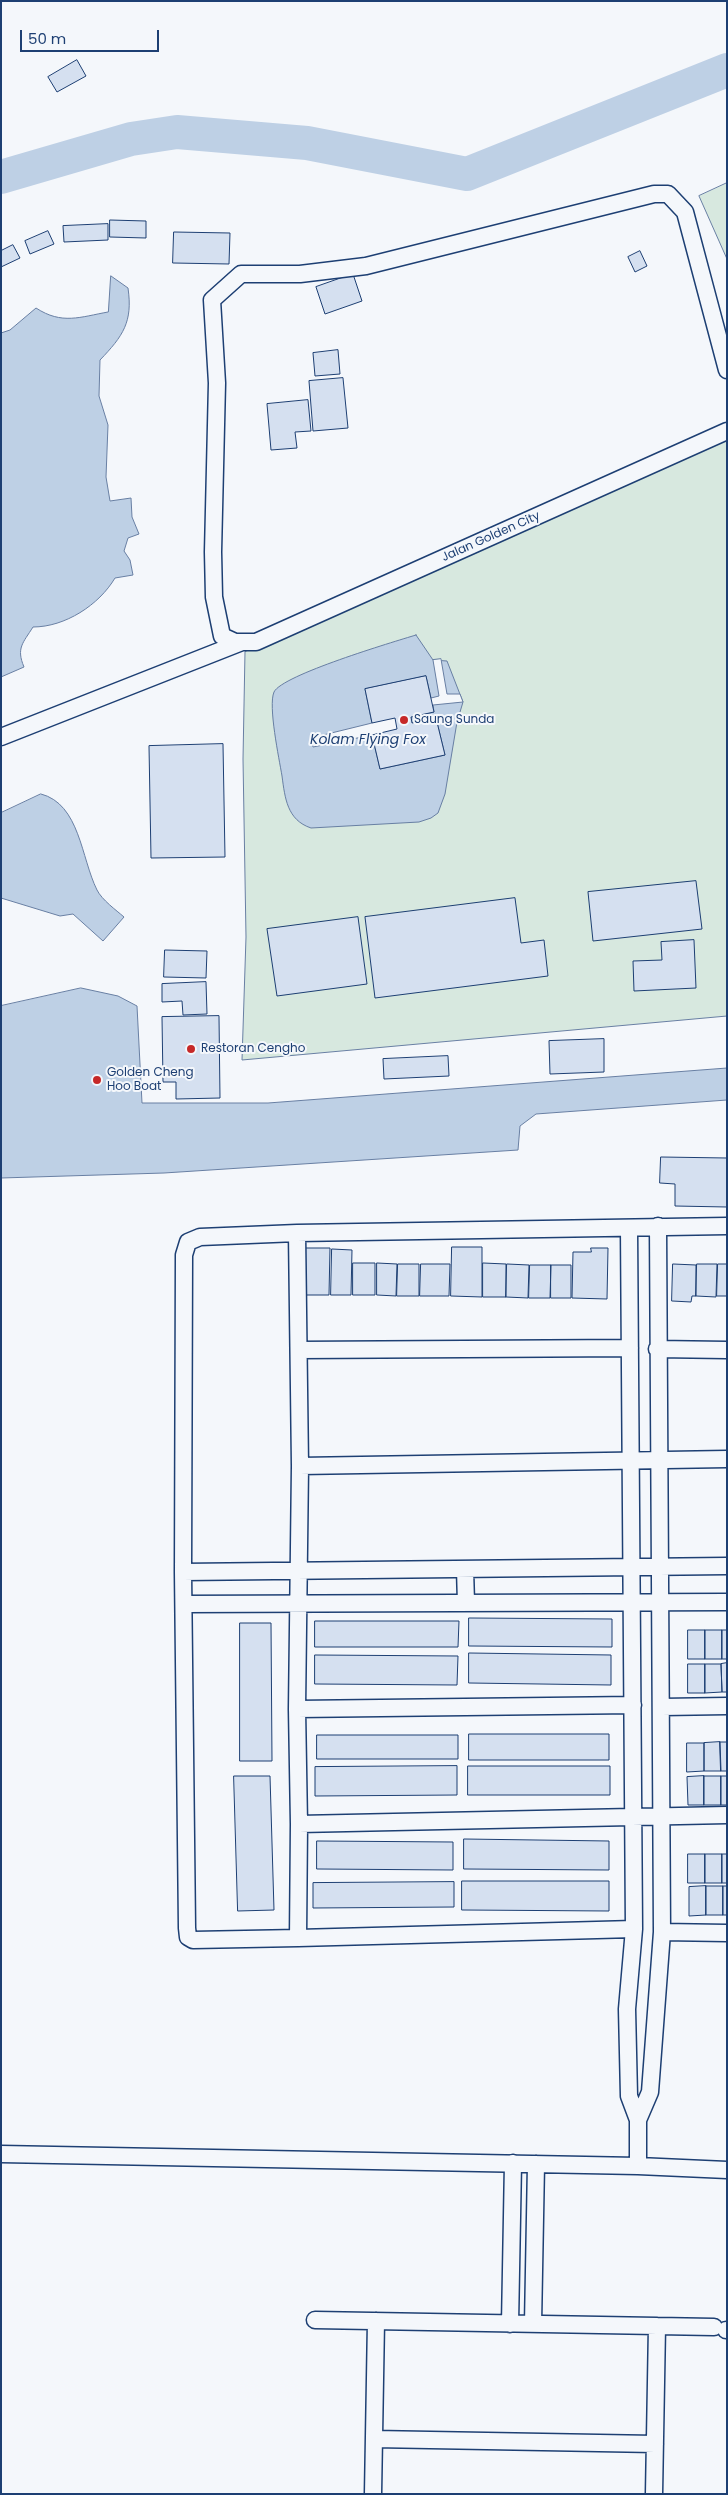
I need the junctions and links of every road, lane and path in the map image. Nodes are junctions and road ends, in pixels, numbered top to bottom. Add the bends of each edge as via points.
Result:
1 (727, 370) edge
2 (727, 431) edge
3 (249, 642) junction
4 (1, 737) edge
5 (658, 1226) junction
6 (727, 1226) edge
7 (629, 1228) junction
8 (297, 1233) junction
9 (630, 1348) junction
10 (657, 1349) junction
11 (299, 1350) junction
12 (727, 1350) edge
13 (659, 1459) junction
14 (727, 1459) edge
15 (632, 1461) junction
16 (300, 1466) junction
17 (660, 1566) junction
18 (727, 1566) edge
19 (632, 1568) junction
20 (465, 1569) junction
21 (298, 1570) junction
22 (183, 1572) junction
23 (660, 1602) junction
24 (727, 1602) edge
25 (466, 1603) junction
26 (633, 1603) junction
27 (184, 1604) junction
28 (298, 1604) junction
29 (633, 1706) junction
30 (727, 1706) edge
31 (662, 1707) junction
32 (297, 1710) junction
33 (727, 1815) edge
34 (634, 1816) junction
35 (662, 1817) junction
36 (299, 1824) junction
37 (634, 1930) junction
38 (662, 1932) junction
39 (727, 1933) edge
40 (298, 1938) junction
41 (627, 2009) junction
42 (655, 2009) junction
43 (638, 2120) junction
44 (1, 2154) edge
45 (513, 2163) junction
46 (536, 2164) junction
47 (638, 2166) junction
48 (727, 2170) edge
49 (315, 2320) dead end
50 (376, 2321) junction
51 (510, 2324) junction
52 (533, 2324) junction
53 (657, 2326) junction
54 (722, 2329) edge
55 (374, 2439) junction
56 (655, 2444) junction
57 (373, 2494) edge
58 (654, 2494) edge

1 - 3 street via 685,212 668,194 654,194 366,266 300,274 241,274 212,300 217,383 213,552 214,597 222,636
2 - 3 street, Jalan Golden City
3 - 4 street, Jalan Golden City
5 - 6 street
5 - 7 street
5 - 10 street
7 - 8 street
7 - 9 street
8 - 11 street
8 - 22 street via 200,1237 188,1242 184,1255
9 - 11 street
9 - 15 street
10 - 12 street
10 - 13 street
11 - 16 street
13 - 14 street
13 - 15 street
13 - 17 street
15 - 16 street
15 - 19 street
16 - 21 street
17 - 18 street
17 - 19 street
17 - 23 street
19 - 20 street
19 - 26 street
20 - 21 street
20 - 25 street
21 - 22 street
21 - 28 street
22 - 27 street
23 - 24 street
23 - 26 street
23 - 31 street
25 - 26 street
25 - 28 street
26 - 29 street
27 - 28 street
27 - 40 street via 188,1936 193,1940
28 - 32 street
29 - 32 street
29 - 34 street
30 - 31 street
31 - 35 street
32 - 36 street
33 - 35 street
34 - 35 street
34 - 36 street
34 - 37 street
35 - 38 street
36 - 40 street
37 - 40 street
37 - 41 street
38 - 39 street
38 - 42 street
41 - 42 street
41 - 43 street via 629,2096
42 - 43 street via 650,2092
43 - 47 street
44 - 45 street
45 - 46 street
45 - 51 street
46 - 47 street
46 - 52 street
47 - 48 street
49 - 50 street
50 - 51 street
50 - 55 street
51 - 52 street
52 - 53 street
53 - 54 street
53 - 56 street
55 - 56 street
55 - 57 street
56 - 58 street

